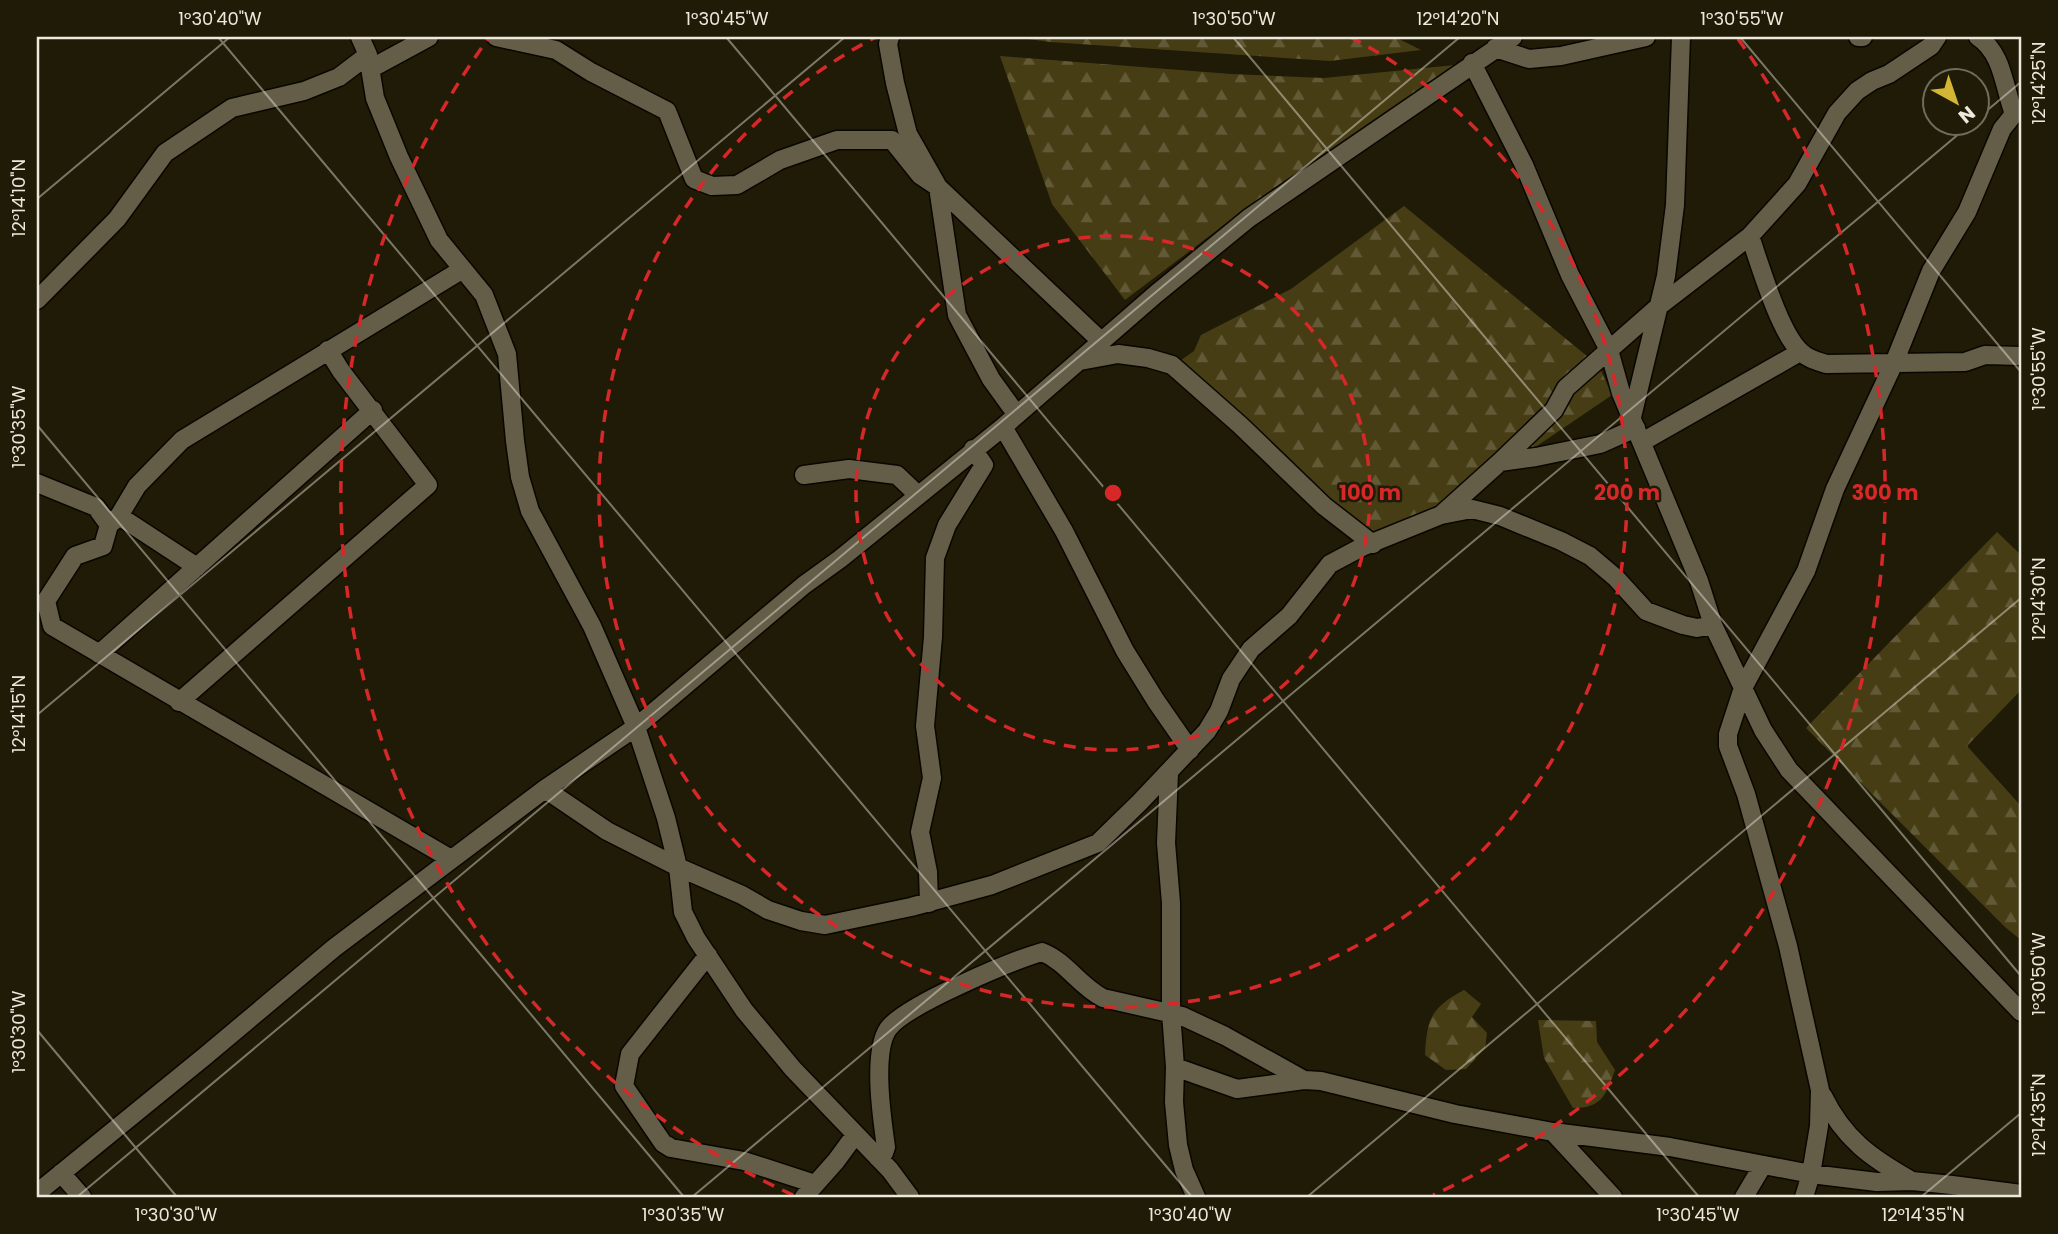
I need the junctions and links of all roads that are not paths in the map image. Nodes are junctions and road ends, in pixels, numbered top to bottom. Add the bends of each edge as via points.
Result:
1 (360, 37) edge
2 (429, 37) edge
3 (496, 37) edge
4 (890, 37) edge
5 (1513, 37) edge
6 (1646, 37) edge
7 (1681, 37) edge
8 (1937, 37) edge
9 (1978, 37) edge
10 (1495, 48) junction
11 (369, 62) junction
12 (1472, 63) junction
13 (2017, 120) edge
14 (938, 187) junction
15 (1750, 236) junction
16 (463, 269) junction
17 (37, 300) edge
18 (1658, 307) junction
19 (1102, 342) junction
20 (1609, 349) junction
21 (328, 350) junction
22 (1800, 352) junction
23 (2021, 356) edge
24 (1080, 361) junction
25 (1894, 363) junction
26 (373, 411) junction
27 (1010, 421) junction
28 (1637, 429) junction
29 (973, 449) junction
30 (1500, 462) junction
31 (804, 475) dead end
32 (37, 483) edge
33 (918, 495) junction
34 (1441, 515) junction
35 (114, 521) junction
36 (1373, 544) junction
37 (197, 567) junction
38 (1713, 625) junction
39 (99, 654) junction
40 (1743, 688) junction
41 (179, 702) junction
42 (636, 727) junction
43 (1190, 750) junction
44 (1169, 773) junction
45 (545, 789) junction
46 (451, 859) junction
47 (678, 867) junction
48 (929, 902) junction
49 (708, 955) junction
50 (1171, 1012) junction
51 (2021, 1013) edge
52 (1175, 1067) junction
53 (1304, 1080) junction
54 (1819, 1090) junction
55 (1553, 1132) junction
56 (855, 1135) junction
57 (878, 1158) junction
58 (1763, 1166) junction
59 (61, 1173) junction
60 (1811, 1174) junction
61 (1912, 1181) junction
62 (810, 1191) edge
63 (37, 1193) edge
64 (2021, 1194) edge
65 (82, 1197) edge
66 (909, 1197) edge
67 (1196, 1197) edge
68 (1613, 1197) edge
69 (1744, 1197) edge
70 (1804, 1197) edge

1 - 11 street
2 - 11 street
3 - 14 street via 556,50 667,111 694,179 712,186 737,185 780,160 837,140 892,140 920,175
4 - 14 street via 908,134
5 - 10 street
6 - 10 street via 1530,59
7 - 18 street via 1675,205
8 - 15 street via 1931,46 1857,91 1837,113 1797,184
9 - 13 street via 1999,66
10 - 12 street
11 - 16 street via 375,98 399,157 435,234
11 - 17 street via 304,91 232,108 165,153 117,219
12 - 19 street via 1249,218
12 - 20 street
13 - 25 street via 2002,129 1967,212 1931,271
14 - 19 street
14 - 27 street via 957,315
15 - 18 street
15 - 22 street via 1765,282
16 - 21 street
16 - 42 street via 484,295 507,354 520,477 530,510 592,626
18 - 20 street
18 - 28 street
19 - 24 street
20 - 28 street
20 - 30 street via 1566,388 1554,410
21 - 26 street
21 - 35 street via 182,440 137,486
22 - 25 street via 1826,364
22 - 28 street
23 - 25 street
24 - 27 street
24 - 36 street via 1118,354 1172,365 1324,506
25 - 40 street via 1835,489 1805,571
26 - 37 street
26 - 41 street via 428,485
27 - 29 street
27 - 43 street via 1125,651
28 - 30 street via 1600,443
28 - 38 street
29 - 33 street
29 - 48 street via 984,465 947,525 935,558 925,726 932,778 920,832 929,872
30 - 34 street
31 - 33 street via 849,469 897,475
32 - 35 street via 96,508
33 - 42 street
34 - 36 street
34 - 38 street via 1472,509 1512,520 1590,556 1646,611 1697,628
35 - 37 street
35 - 39 street via 103,546 75,556 46,601 52,626
36 - 43 street via 1330,564 1289,616 1251,649 1207,731
37 - 39 street
38 - 40 street
39 - 41 street
40 - 51 street via 1789,770
40 - 54 street via 1728,746 1788,946
41 - 46 street
42 - 45 street
42 - 47 street
43 - 44 street
44 - 48 street via 1098,843 992,884
44 - 50 street via 1166,843
45 - 46 street
45 - 47 street via 607,831
46 - 59 street via 334,948
47 - 48 street via 768,910 825,925
47 - 49 street via 683,912
49 - 56 street via 744,1010
49 - 62 street via 630,1054 624,1086 671,1148 744,1161
50 - 52 street
50 - 53 street
50 - 57 street via 1092,993 1055,957 1042,952 915,1008 888,1029 880,1049 878,1100 886,1147
52 - 53 street via 1237,1089
52 - 67 street via 1178,1145
53 - 55 street
54 - 60 street
54 - 61 street via 1834,1120 1853,1141
55 - 58 street via 1670,1147
55 - 68 street
56 - 57 street
56 - 62 street
57 - 66 street
58 - 60 street
58 - 69 street
59 - 63 street
59 - 65 street
60 - 61 street
60 - 70 street
61 - 64 street

